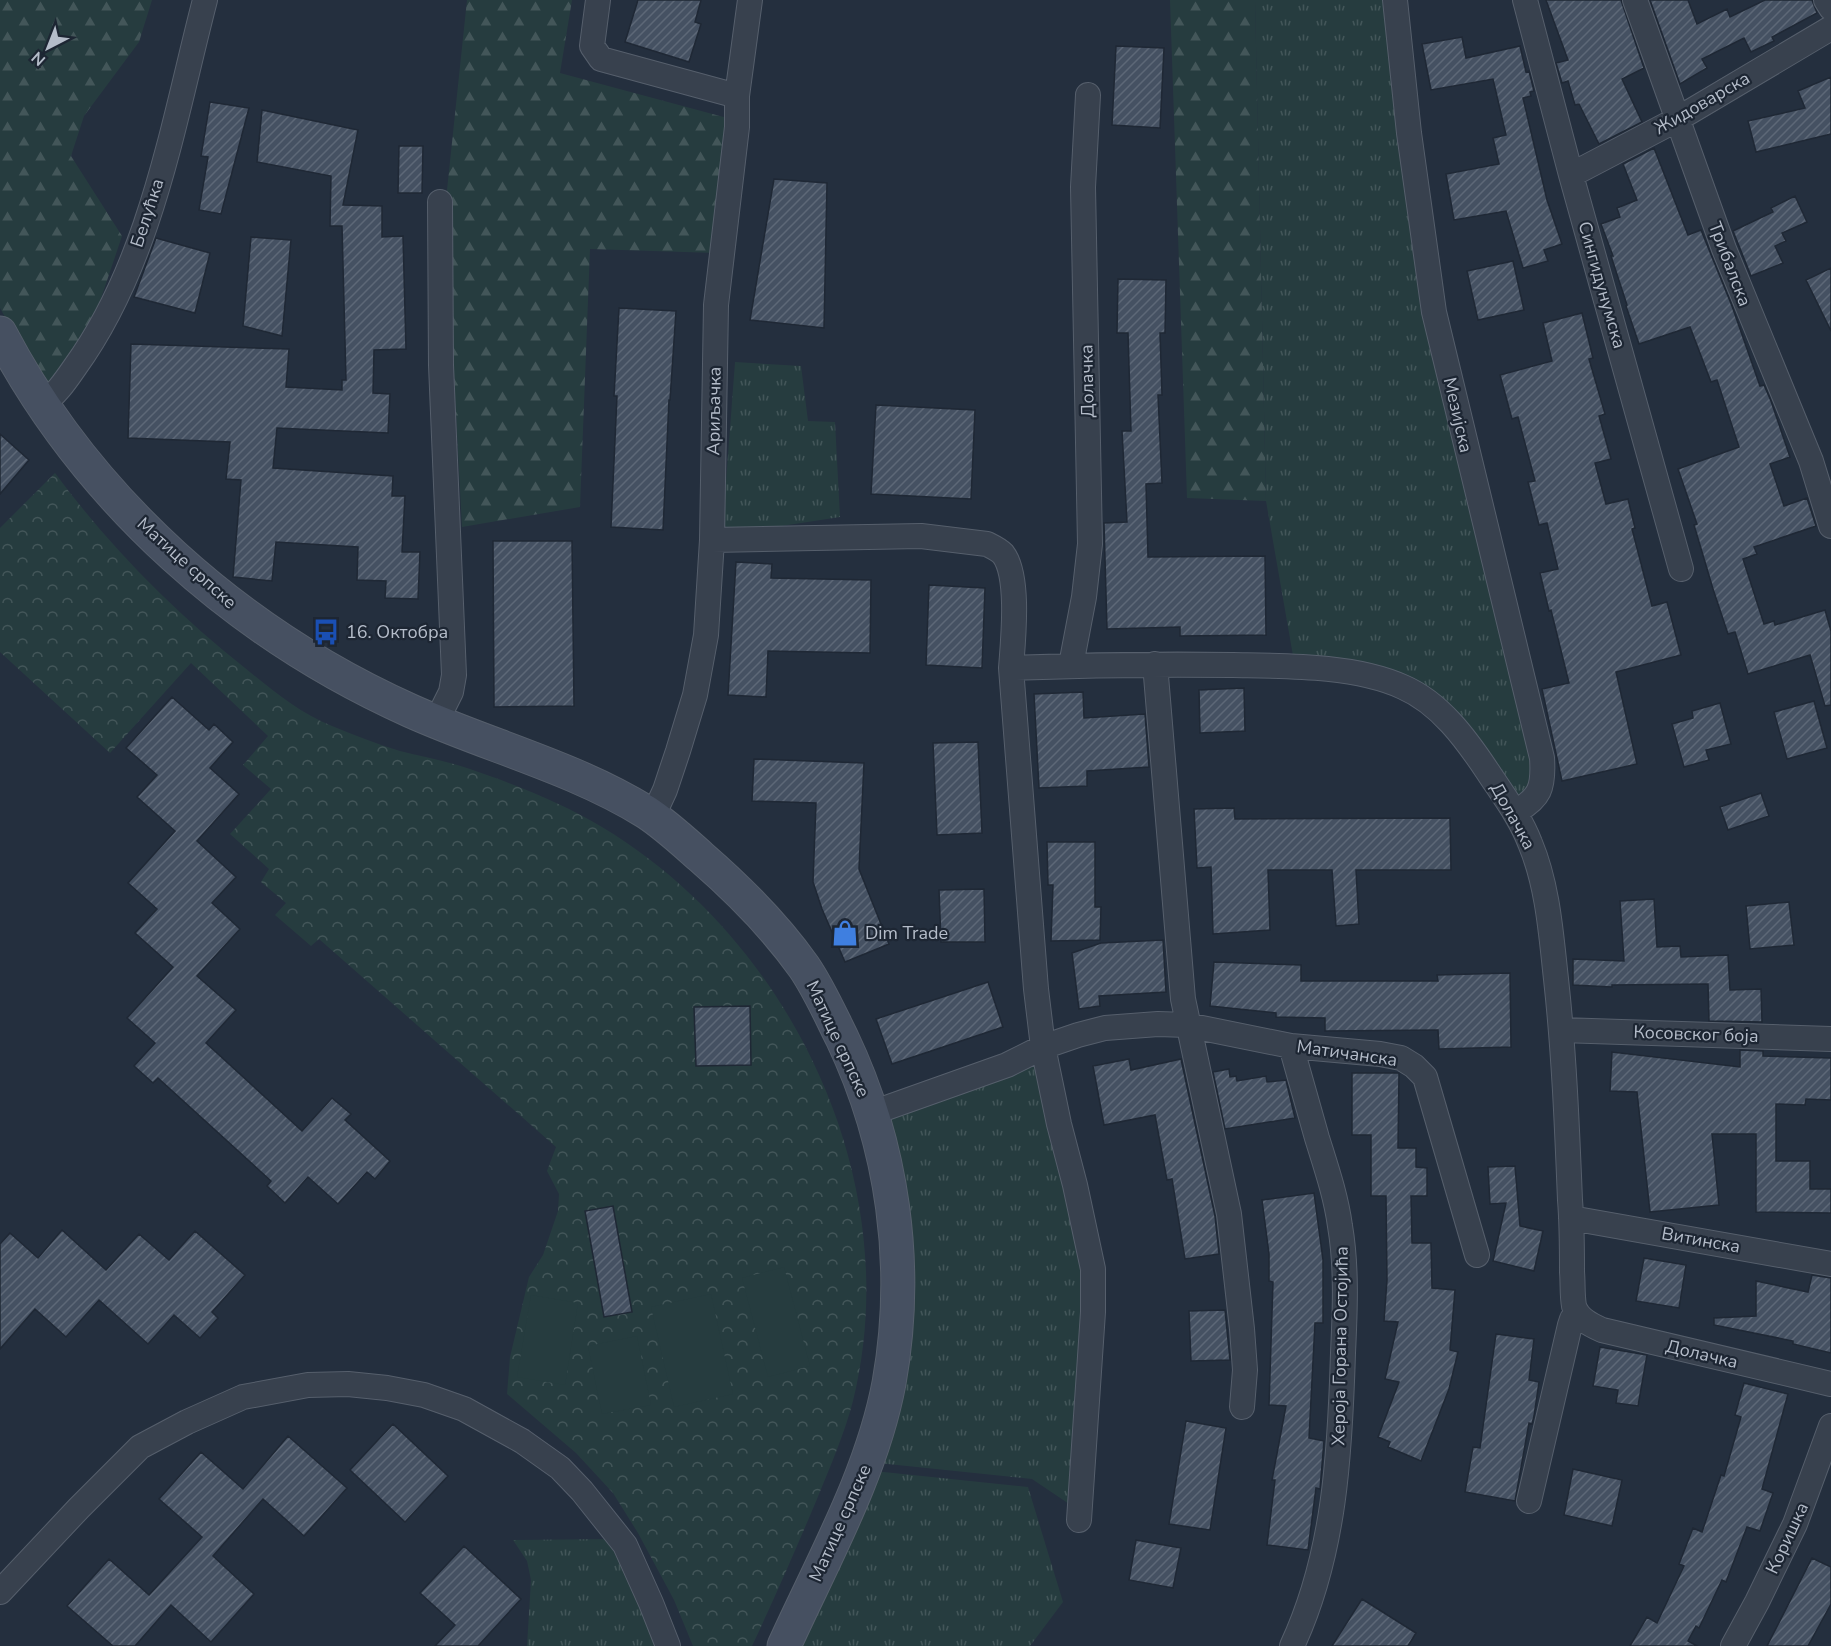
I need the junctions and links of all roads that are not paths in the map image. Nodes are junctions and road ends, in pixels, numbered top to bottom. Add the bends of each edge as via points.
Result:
1 (206, 0) edge
2 (598, 0) edge
3 (750, 0) edge
4 (1395, 0) edge
5 (1525, 0) edge
6 (1635, 0) edge
7 (1826, 0) edge
8 (1831, 8) edge
9 (1831, 28) edge
10 (1088, 95) dead end
11 (737, 96) junction
12 (1676, 120) junction
13 (1571, 175) junction
14 (440, 202) dead end
15 (0, 333) edge
16 (42, 404) junction
17 (1831, 526) edge
18 (712, 540) junction
19 (1681, 568) dead end
20 (1155, 664) junction
21 (1071, 665) junction
22 (1011, 668) junction
23 (436, 722) junction
24 (1515, 812) junction
25 (653, 816) junction
26 (1188, 1025) junction
27 (1561, 1030) junction
28 (1831, 1039) edge
29 (1291, 1046) junction
30 (1043, 1047) junction
31 (872, 1113) junction
32 (1571, 1218) junction
33 (1477, 1255) dead end
34 (1831, 1264) edge
35 (1577, 1314) junction
36 (1831, 1384) edge
37 (1242, 1407) dead end
38 (1831, 1426) edge
39 (1529, 1502) dead end
40 (1079, 1520) dead end
41 (0, 1592) edge
42 (668, 1646) edge
43 (784, 1646) edge
44 (1292, 1646) edge
45 (1733, 1646) edge

1 - 16 street, Белућка via 148,221 97,334 62,385
2 - 11 street via 592,46 601,59
3 - 11 street, Ариљачка
4 - 24 street, Мезијска via 1434,312 1542,758 1538,796
5 - 13 street, Сингидунумска
6 - 12 street, Трибалска
7 - 8 street
9 - 12 street, Жидоварска
10 - 21 street, Долачка via 1083,187 1090,544
11 - 18 street, Ариљачка via 716,305
12 - 13 street, Жидоварска
12 - 17 street, Трибалска via 1811,461
13 - 19 street, Сингидунумска
14 - 23 street via 441,365 454,675 451,692
15 - 16 main road, Матице српске
16 - 23 main road, Матице српске via 121,503 216,593 329,670
18 - 22 street via 921,536 987,544 1004,556 1010,572 1014,615
18 - 25 street, Ариљачка via 706,635 695,695
20 - 21 street, Долачка
20 - 24 street, Долачка via 1340,671 1400,686 1425,699 1458,732
20 - 26 street via 1173,901
21 - 22 street, Долачка
22 - 30 street
23 - 25 main road, Матице српске via 579,777
24 - 27 street, Долачка via 1531,845 1545,895
25 - 31 main road, Матице српске via 744,896 806,970 858,1071
26 - 29 street, Матичанска
26 - 30 street, Матичанска via 1105,1028
26 - 37 street via 1228,1214 1245,1370
27 - 28 street, Косовског боја
27 - 32 street, Долачка
29 - 33 street, Матичанска via 1401,1058 1425,1077
29 - 44 street, Хероја Горана Остојића via 1334,1194 1344,1264 1336,1474 1326,1545
30 - 31 street, Матичанска via 1007,1065
30 - 40 street via 1093,1269 1093,1324
31 - 43 main road, Матице српске via 897,1237 899,1287 889,1382 867,1465
32 - 34 street, Витинска
32 - 35 street, Долачка
35 - 36 street, Долачка via 1602,1330
35 - 39 street, Долачка via 1570,1325
38 - 45 street, Коришка via 1795,1524
41 - 42 street via 140,1447 243,1397 308,1385 357,1385 424,1395 464,1409 522,1441 560,1468 625,1545

